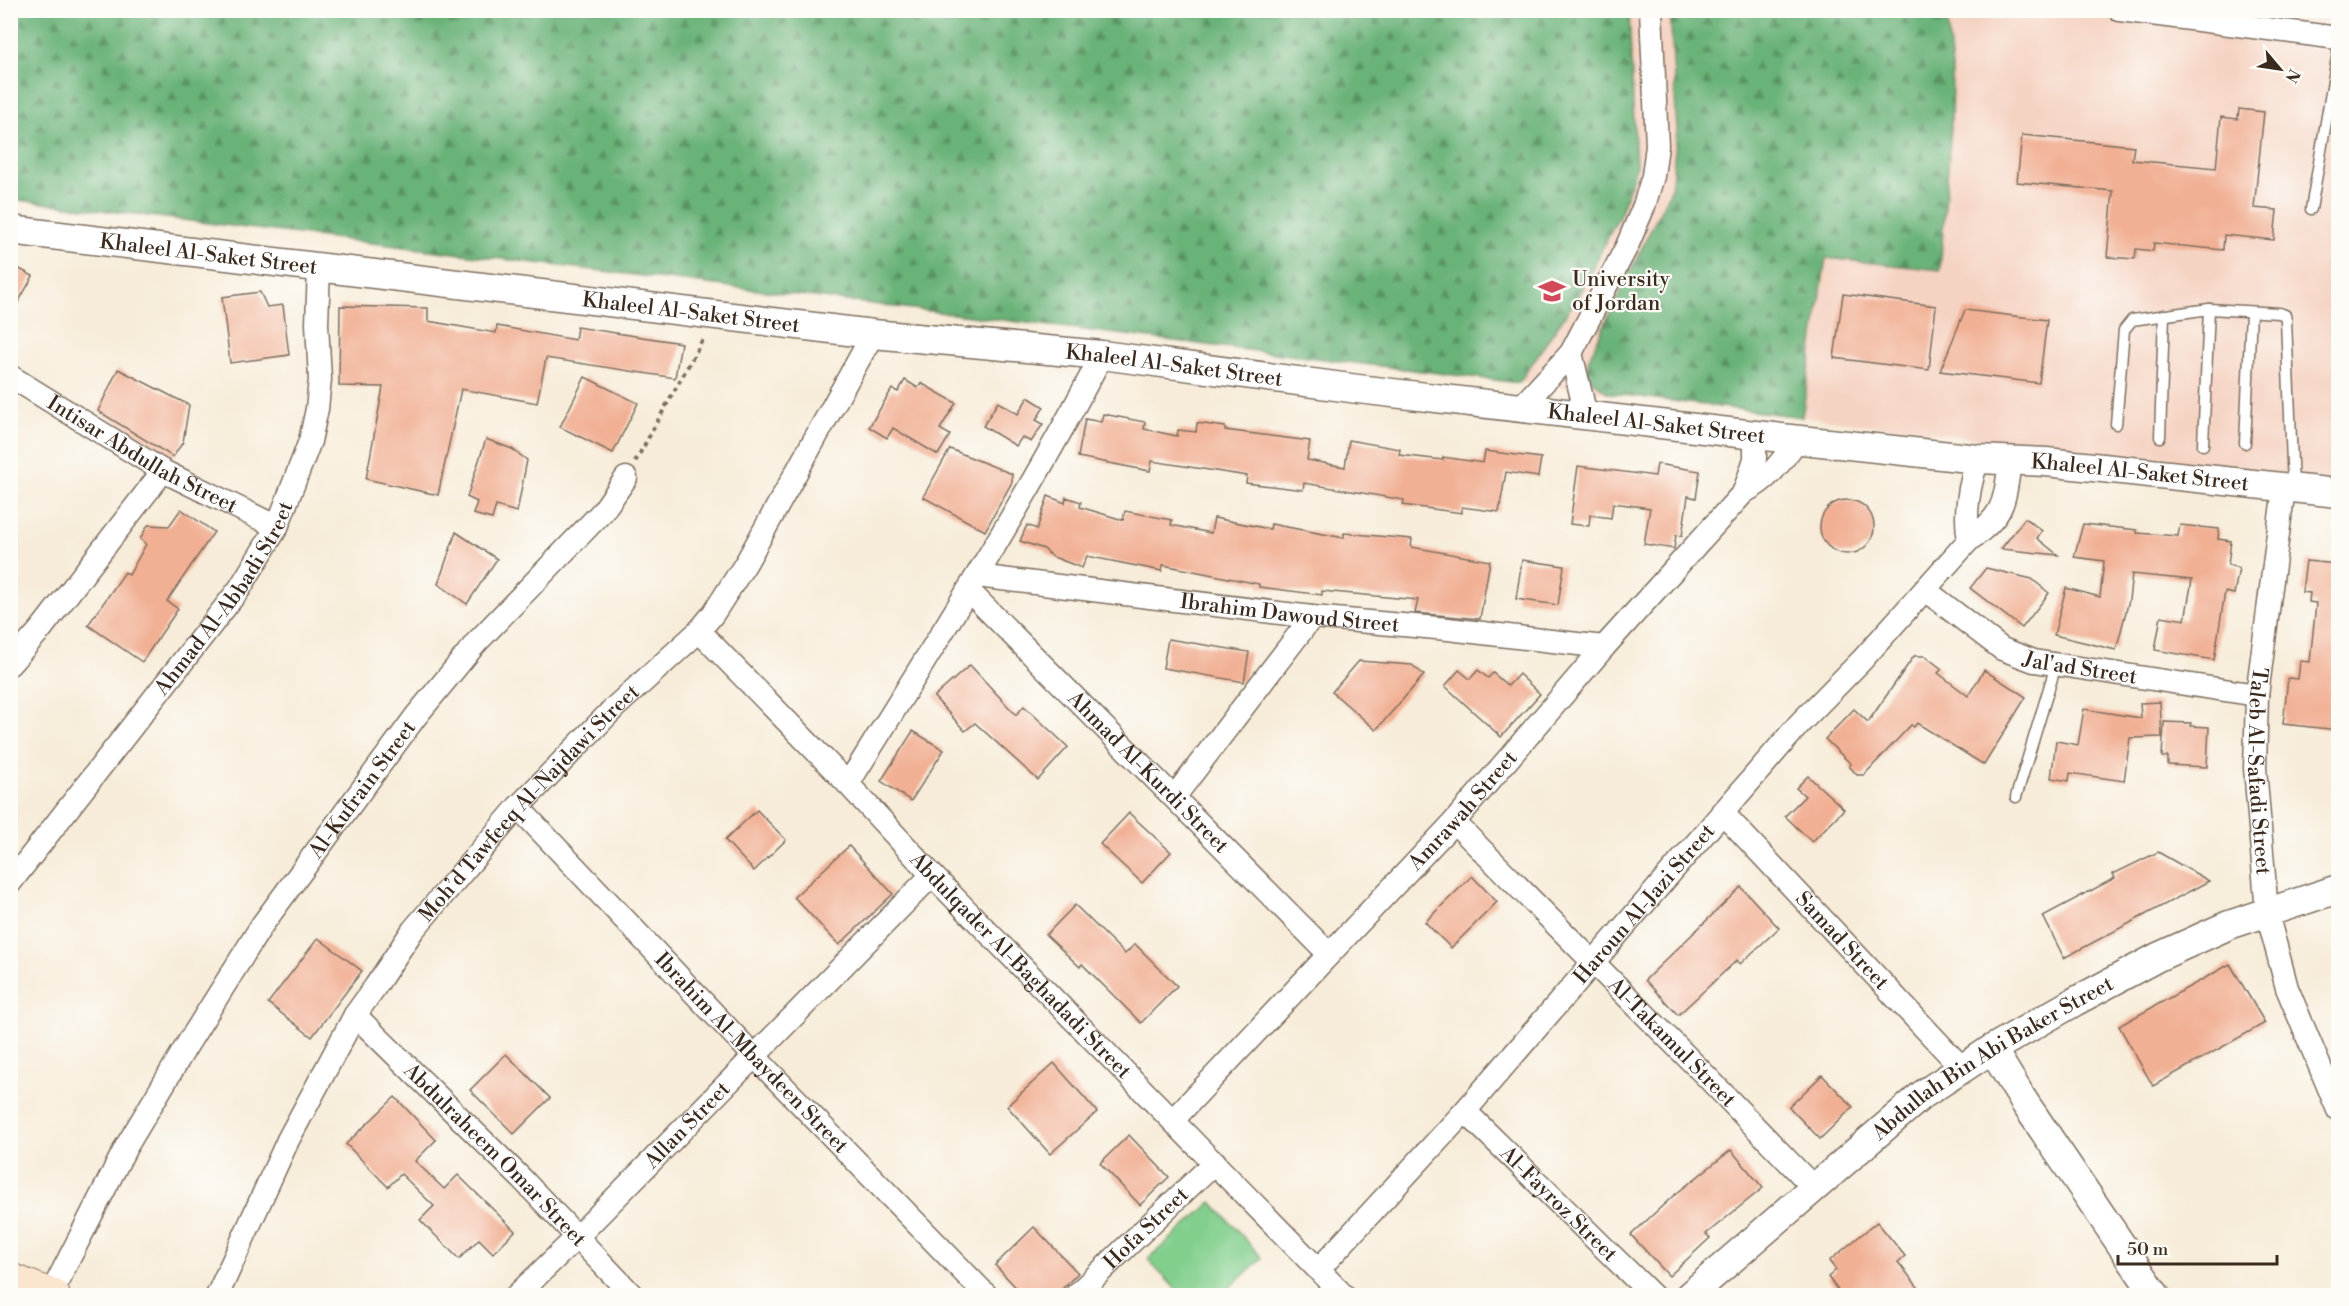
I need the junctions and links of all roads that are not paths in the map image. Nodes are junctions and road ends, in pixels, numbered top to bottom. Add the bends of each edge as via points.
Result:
1 (1651, 10) edge
2 (2120, 10) edge
3 (2338, 38) edge
4 (2338, 52) edge
5 (2311, 209) dead end
6 (10, 230) edge
7 (320, 267) junction
8 (2209, 309) junction
9 (2251, 312) junction
10 (2164, 315) junction
11 (873, 334) junction
12 (1571, 352) junction
13 (1102, 355) junction
14 (10, 376) edge
15 (1521, 407) junction
16 (1586, 415) junction
17 (2116, 424) dead end
18 (1755, 435) junction
19 (2160, 436) dead end
20 (1798, 439) junction
21 (2245, 443) dead end
22 (2203, 445) dead end
23 (1978, 459) junction
24 (2010, 462) junction
25 (163, 471) junction
26 (626, 478) road end
27 (2289, 488) junction
28 (1744, 492) junction
29 (2338, 493) edge
30 (278, 527) junction
31 (1969, 540) junction
32 (973, 583) junction
33 (1925, 590) junction
34 (1312, 617) junction
35 (699, 631) junction
36 (1604, 647) junction
37 (10, 664) edge
38 (2056, 665) junction
39 (2257, 695) junction
40 (848, 784) junction
41 (1175, 796) junction
42 (2016, 797) dead end
43 (518, 807) junction
44 (1722, 812) junction
45 (1454, 822) junction
46 (932, 875) junction
47 (10, 883) edge
48 (2338, 889) edge
49 (2267, 913) junction
50 (1329, 954) junction
51 (1594, 962) junction
52 (355, 1016) junction
53 (1992, 1049) junction
54 (754, 1056) junction
55 (1961, 1067) junction
56 (2338, 1110) edge
57 (1465, 1111) junction
58 (1173, 1120) junction
59 (1215, 1162) junction
60 (1813, 1188) junction
61 (576, 1238) junction
62 (1319, 1269) junction
63 (10, 1279) edge
64 (2152, 1294) edge
65 (52, 1295) edge
66 (217, 1296) edge
67 (516, 1296) edge
68 (633, 1296) edge
69 (987, 1296) edge
70 (1075, 1296) edge
71 (1344, 1296) edge
72 (1653, 1296) edge
73 (1689, 1296) edge

1 - 12 street via 1657,146 1653,176 1627,246
2 - 3 street
4 - 5 lane
6 - 7 street, Khaleel Al-Saket Street
7 - 11 street, Khaleel Al-Saket Street
7 - 30 street, Ahmad Al-Abbadi Street via 317,409 310,441
8 - 9 lane
8 - 10 lane
8 - 22 lane
9 - 21 lane
9 - 27 lane via 2280,313 2286,320
10 - 17 lane via 2132,320 2124,330
10 - 19 lane
11 - 13 street, Khaleel Al-Saket Street
11 - 35 street, Moh’d Tawfeeq Al-Najdawi Street via 746,563
12 - 15 street
12 - 16 street
13 - 15 street, Khaleel Al-Saket Street
13 - 32 street
14 - 25 street, Intisar Abdullah Street
15 - 16 street, Khaleel Al-Saket Street
16 - 18 street, Khaleel Al-Saket Street
18 - 20 street, Khaleel Al-Saket Street
18 - 28 street, Amrawah Street via 1755,459
20 - 23 street, Khaleel Al-Saket Street
20 - 28 street, Amrawah Street via 1771,474
23 - 24 street, Khaleel Al-Saket Street
23 - 31 street via 1966,522
24 - 27 street, Khaleel Al-Saket Street via 2079,465
24 - 31 street, Haroun Al-Jazi Street via 2004,503 1998,516
25 - 30 street, Intisar Abdullah Street
25 - 37 street
26 - 65 street, Al-Kufrain Street via 603,511 476,643 416,716 262,925 126,1147
27 - 29 street, Khaleel Al-Saket Street
27 - 39 street, Taleb Al-Safadi Street
28 - 36 street, Amrawah Street
30 - 47 street, Ahmad Al-Abbadi Street via 240,588
31 - 33 street, Haroun Al-Jazi Street
32 - 34 street, Ibrahim Dawoud Street
32 - 40 street
32 - 41 street, Ahmad Al-Kurdi Street
33 - 38 street, Jal'ad Street via 2002,649
33 - 44 street, Haroun Al-Jazi Street
34 - 36 street, Ibrahim Dawoud Street
34 - 41 street
35 - 40 street, Abdulqader Al-Baghadadi Street
35 - 43 street, Moh’d Tawfeeq Al-Najdawi Street via 614,708
36 - 45 street, Amrawah Street
38 - 39 street, Jal'ad Street
38 - 42 lane
39 - 49 street, Taleb Al-Safadi Street via 2255,768
40 - 46 street, Abdulqader Al-Baghadadi Street
41 - 50 street, Ahmad Al-Kurdi Street
43 - 52 street, Moh’d Tawfeeq Al-Najdawi Street via 413,930
43 - 54 street, Ibrahim Al-Mbaydeen Street
44 - 51 street, Haroun Al-Jazi Street
44 - 55 street, Samad Street
45 - 50 street, Amrawah Street
45 - 51 street, Al-Takamul Street
46 - 54 street, Allan Street
46 - 58 street, Abdulqader Al-Baghadadi Street
48 - 49 street, Abdullah Bin Abi Baker Street
49 - 53 street, Abdullah Bin Abi Baker Street via 2229,925 2158,957
49 - 56 street, Taleb Al-Safadi Street via 2287,988
50 - 58 street, Amrawah Street
51 - 57 street, Haroun Al-Jazi Street
51 - 60 street, Al-Takamul Street
52 - 61 street, Abdulraheem Omar Street via 522,1179
52 - 66 street, Moh’d Tawfeeq Al-Najdawi Street via 288,1140
53 - 55 street, Abdullah Bin Abi Baker Street
53 - 64 street
54 - 61 street, Allan Street
54 - 69 street, Ibrahim Al-Mbaydeen Street
55 - 60 street, Abdullah Bin Abi Baker Street via 1922,1095
57 - 62 street, Haroun Al-Jazi Street
57 - 72 street, Al-Fayroz Street
58 - 59 street, Abdulqader Al-Baghadadi Street
59 - 62 street, Abdulqader Al-Baghadadi Street
59 - 70 street, Hofa Street
60 - 73 street, Abdullah Bin Abi Baker Street
61 - 67 street, Allan Street
61 - 68 street, Abdulraheem Omar Street
62 - 71 street, Abdulqader Al-Baghadadi Street
63 - 65 main road

